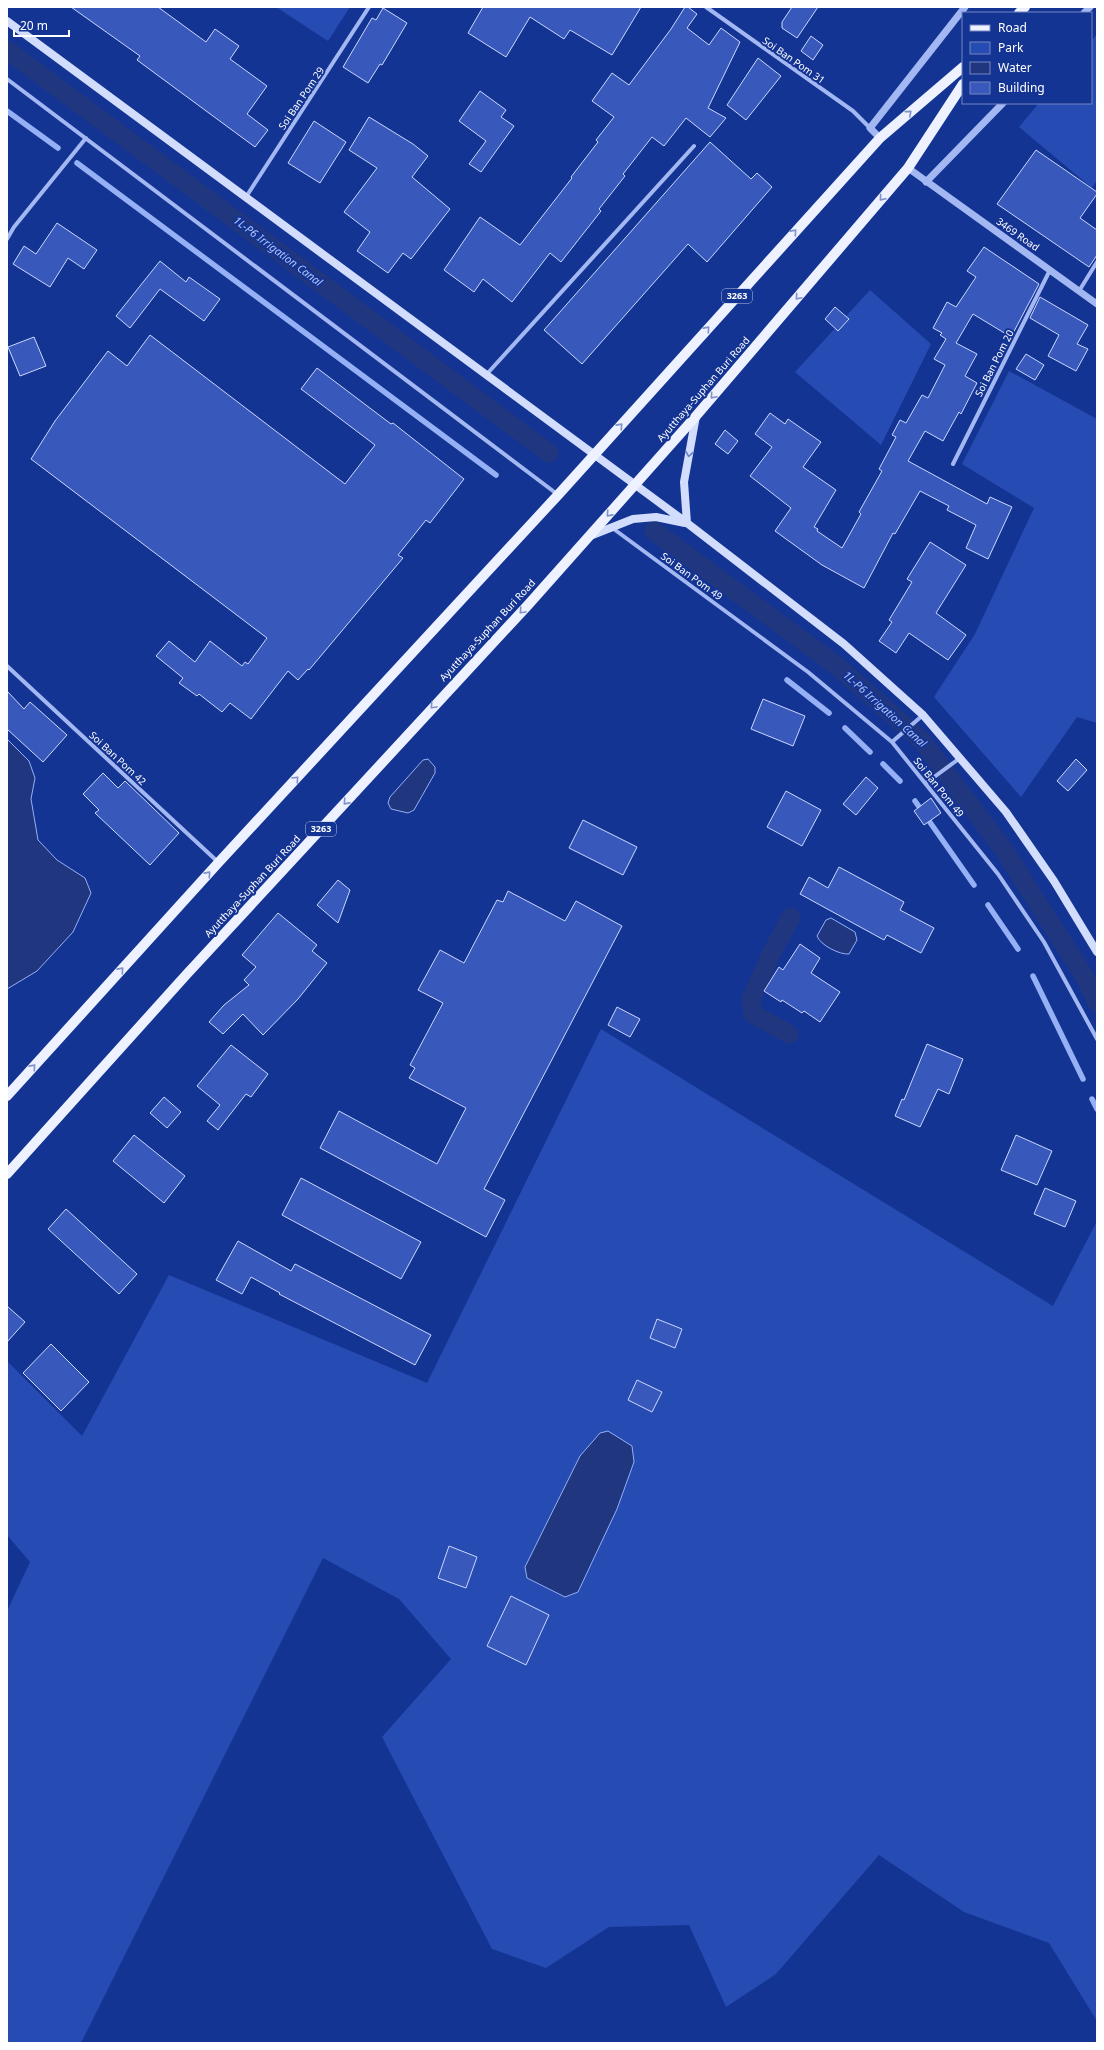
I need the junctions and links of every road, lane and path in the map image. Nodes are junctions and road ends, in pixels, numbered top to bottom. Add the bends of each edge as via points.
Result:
1 (369, 7) edge
2 (706, 7) edge
3 (965, 7) edge
4 (7, 21) edge
5 (962, 68) edge
6 (7, 79) edge
7 (962, 86) edge
8 (1002, 104) edge
9 (870, 128) junction
10 (86, 138) junction
11 (880, 138) junction
12 (694, 146) dead end
13 (908, 168) junction
14 (926, 182) junction
15 (246, 197) junction
16 (7, 239) edge
17 (1097, 262) edge
18 (1050, 270) junction
19 (1079, 291) junction
20 (1097, 304) edge
21 (486, 375) junction
22 (696, 416) junction
23 (594, 454) junction
24 (953, 464) dead end
25 (635, 485) junction
26 (558, 495) junction
27 (687, 523) junction
28 (612, 527) junction
29 (589, 537) junction
30 (7, 666) edge
31 (923, 715) junction
32 (892, 742) junction
33 (961, 758) junction
34 (926, 783) junction
35 (219, 862) junction
36 (1097, 952) edge
37 (1097, 1039) edge
38 (7, 1096) edge
39 (7, 1174) edge

1 - 15 street, Soi Ban Pom 29
2 - 9 street, Soi Ban Pom 31 via 853,111
3 - 9 street
4 - 15 main road
11 -> 5 main road, 3263
6 - 10 street
7 - 13 main road, Ayutthaya-Suphan Buri Road / 3263
8 - 14 street
9 - 11 street
10 - 16 street
10 - 26 street
23 -> 11 main road, 3263
12 - 21 street
13 - 14 street, 3469 Road
13 -> 22 main road, Ayutthaya-Suphan Buri Road / 3263
14 - 18 street, 3469 Road
15 - 21 main road
17 - 19 street
18 - 19 street, 3469 Road
18 - 24 street, Soi Ban Pom 20
19 - 20 street, 3469 Road
21 - 23 main road
22 - 25 main road, Ayutthaya-Suphan Buri Road / 3263
22 -> 27 main road via 684,482
23 - 25 main road
23 - 26 main road, 3263
25 - 27 main road
25 -> 29 main road, Ayutthaya-Suphan Buri Road / 3263
35 -> 26 main road, 3263
27 - 28 main road via 656,517 633,519
27 - 31 main road via 844,644
28 - 29 main road
28 - 32 street, Soi Ban Pom 49 via 808,672
29 -> 39 main road, Ayutthaya-Suphan Buri Road / 3263 via 186,975
30 - 35 street, Soi Ban Pom 42
31 - 32 street
31 - 33 main road
32 - 34 street, Soi Ban Pom 49
33 - 34 street
33 - 36 main road via 1006,812 1041,861
34 - 37 street, Soi Ban Pom 49 via 998,874 1044,942
38 -> 35 main road, 3263

